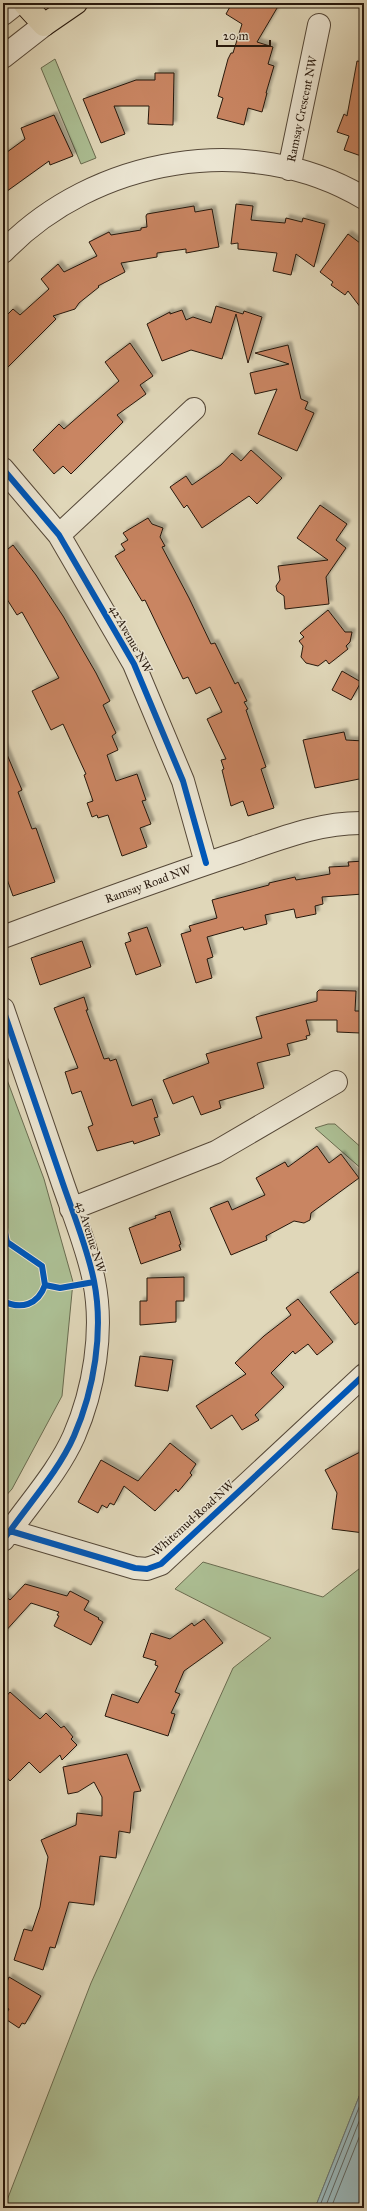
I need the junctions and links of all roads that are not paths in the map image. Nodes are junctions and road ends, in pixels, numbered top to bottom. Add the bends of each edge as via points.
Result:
1 (17, 3) edge
2 (24, 3) edge
3 (76, 3) edge
4 (3, 14) edge
5 (44, 25) junction
6 (319, 25) dead end
7 (3, 57) edge
8 (290, 169) junction
9 (364, 198) edge
10 (3, 252) edge
11 (194, 409) dead end
12 (3, 470) edge
13 (59, 535) junction
14 (364, 823) edge
15 (206, 863) junction
16 (3, 937) edge
17 (3, 1009) edge
18 (336, 1082) dead end
19 (72, 1209) junction
20 (364, 1375) edge
21 (7, 1535) edge

1 - 4 street
2 - 5 main road
3 - 5 main road
5 - 7 street
6 - 8 street, Ramsay Crescent NW
8 - 9 street, Ramsay Crescent NW via 333,182
8 - 10 street, Ramsay Crescent NW via 266,164 217,160 144,169 97,186 64,202 34,222
11 - 13 street
12 - 13 street, 42 Avenue NW
13 - 15 street, 42 Avenue NW via 134,664 183,781
14 - 15 street, Ramsay Road NW via 310,829
15 - 16 street, Ramsay Road NW
17 - 19 street, 43 Avenue NW
18 - 19 street, 43 Avenue NW via 216,1152
19 - 21 street, 43 Avenue NW via 94,1282 96,1338 91,1381 83,1412 63,1458
20 - 21 street, Whitemud Road NW via 161,1564 147,1569 135,1568

